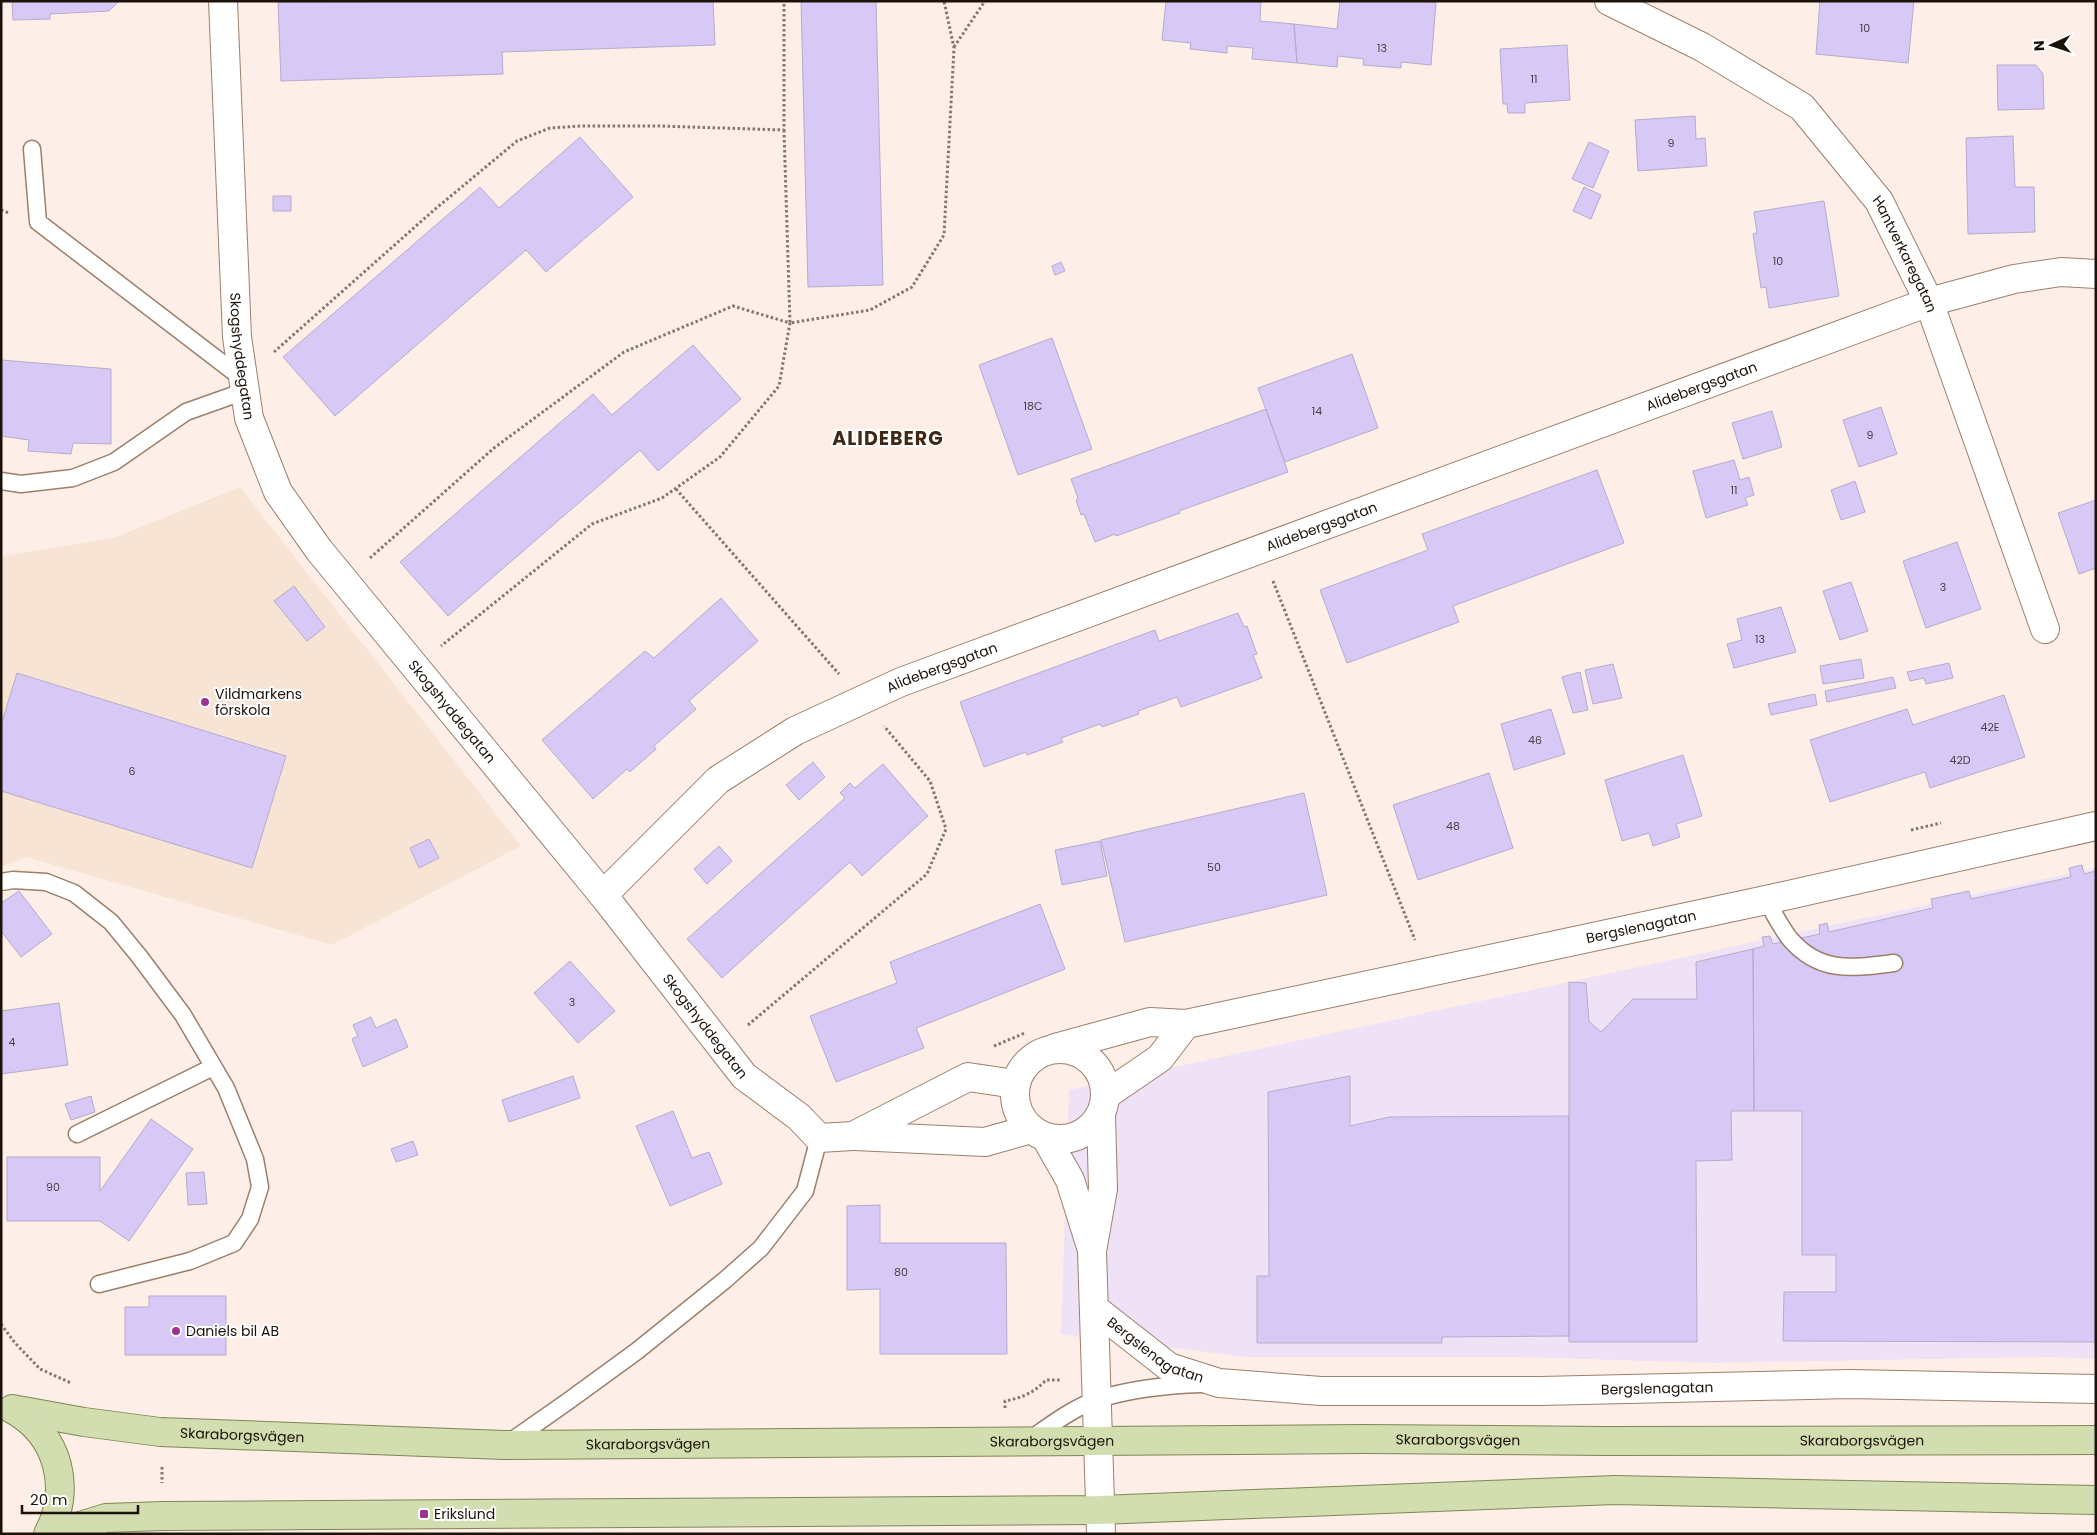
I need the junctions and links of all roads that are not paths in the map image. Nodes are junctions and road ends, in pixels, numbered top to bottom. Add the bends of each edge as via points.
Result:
1 (223, 1) edge
2 (1609, 1) edge
3 (32, 150) dead end
4 (2096, 274) edge
5 (1929, 302) junction
6 (244, 385) junction
7 (1, 481) edge
8 (2045, 629) dead end
9 (2096, 826) edge
10 (1, 882) edge
11 (603, 895) junction
12 (1766, 900) junction
13 (1894, 963) dead end
14 (1186, 1024) junction
15 (1055, 1048) junction
16 (213, 1067) junction
17 (1015, 1084) junction
18 (1103, 1105) junction
19 (1038, 1133) junction
20 (77, 1134) dead end
21 (854, 1136) junction
22 (819, 1138) junction
23 (1092, 1251) junction
24 (98, 1284) dead end
25 (1095, 1309) junction
26 (1219, 1383) junction
27 (2096, 1388) edge
28 (1098, 1400) junction
29 (4, 1403) edge
30 (1099, 1440) junction
31 (2096, 1440) edge
32 (1027, 1441) junction
33 (504, 1445) junction
34 (2096, 1500) edge
35 (1101, 1522) edge
36 (48, 1534) edge
37 (54, 1534) edge

1 - 6 street, Skogshyddegatan via 237,338
2 - 5 street, Hantverkaregatan via 1702,47 1802,107 1879,201
3 - 6 lane via 38,222
4 - 5 street, Alidebergsgatan via 2061,272 2014,279
5 - 8 street, Hantverkaregatan
5 - 11 street, Alidebergsgatan via 901,682 795,731 718,780
6 - 7 lane via 186,412 114,462 73,478 21,484
6 - 11 street, Skogshyddegatan via 249,418 278,492 344,581
9 - 12 street, Bergslenagatan
10 - 16 lane via 46,882 74,893 110,922 183,1015
11 - 22 street, Skogshyddegatan via 749,1080 799,1117
12 - 13 lane via 1790,939 1810,958 1835,966 1856,968
12 - 14 street, Bergslenagatan
14 - 15 street, Bergslenagatan via 1150,1022
14 - 18 street via 1160,1058
15 - 17 street via 1034,1056 1025,1064
15 - 18 street via 1071,1049 1085,1055 1096,1066 1103,1080
16 - 20 lane
16 - 24 lane via 226,1088 255,1159 260,1187 250,1219 234,1242 190,1261
17 - 19 street via 1020,1116
17 - 21 street via 968,1077
18 - 19 street via 1091,1128 1077,1136 1062,1140
18 - 23 street, Bergslenagatan via 1103,1189
19 - 21 street via 985,1142
19 - 23 street, Bergslenagatan via 1070,1180
21 - 22 street
22 - 33 lane via 805,1190 761,1248 637,1351
23 - 25 street, Bergslenagatan
25 - 26 street, Bergslenagatan via 1169,1367
25 - 28 street, Bergslenagatan
26 - 27 street, Bergslenagatan via 1331,1391 1540,1392 1850,1384
26 - 28 lane, Bergslenagatan via 1168,1386
28 - 30 street, Bergslenagatan
28 - 32 lane, Bergslenagatan via 1060,1419
29 - 33 main road, Skaraborgsvägen via 84,1422 160,1432
29 - 36 main road via 40,1431 59,1470 58,1513
30 - 31 main road, Skaraborgsvägen
30 - 32 main road, Skaraborgsvägen
30 - 35 street, Bergslenagatan
32 - 33 main road, Skaraborgsvägen
34 - 35 main road via 1615,1490
35 - 37 main road via 163,1516 106,1518

